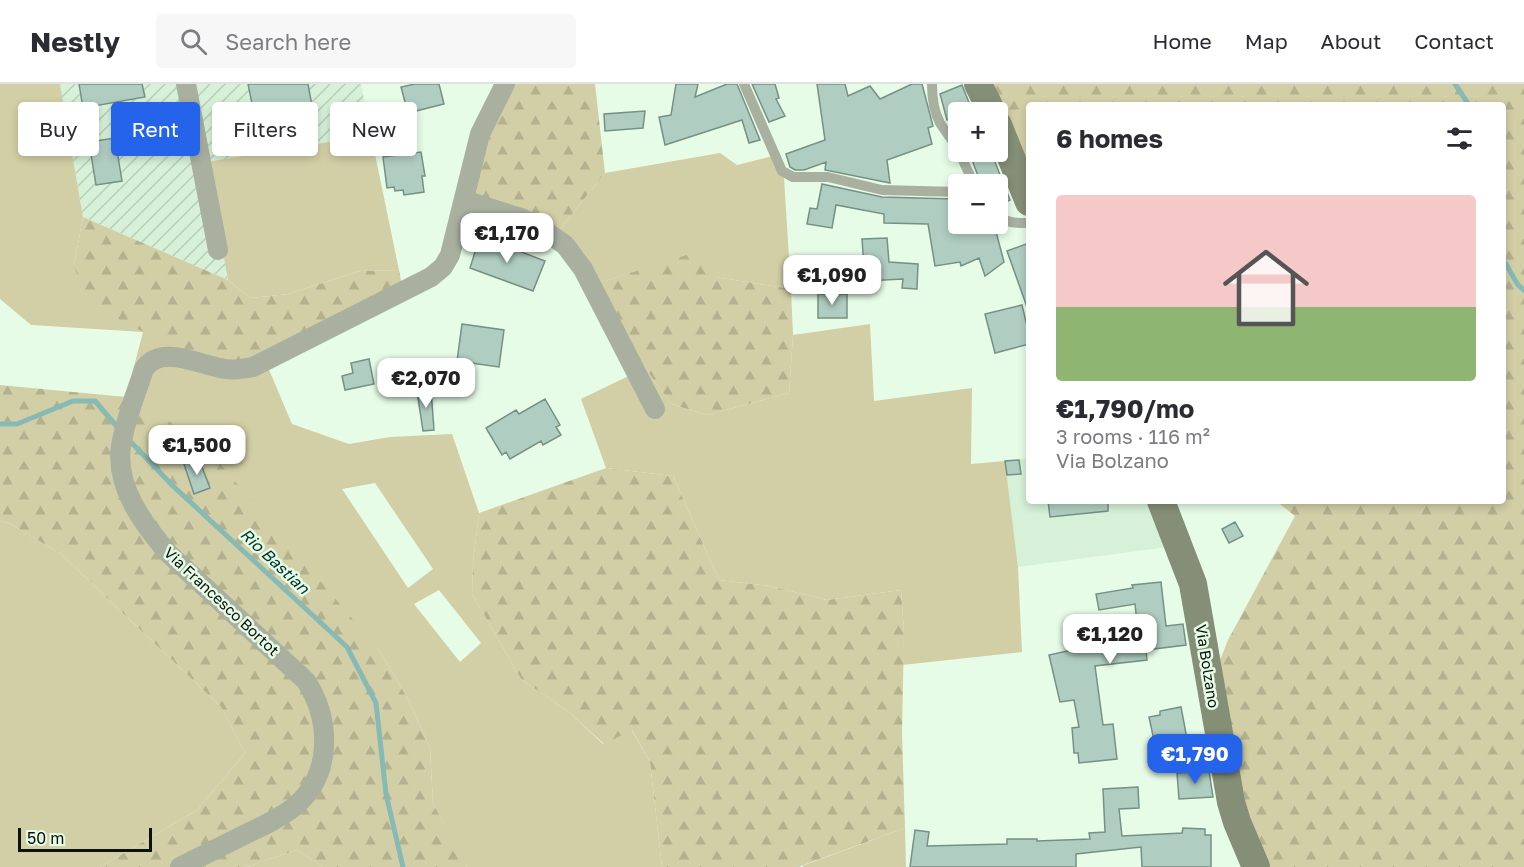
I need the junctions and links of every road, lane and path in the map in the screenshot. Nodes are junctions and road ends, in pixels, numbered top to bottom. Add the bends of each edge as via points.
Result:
1 (186, 84) edge
2 (505, 84) edge
3 (744, 84) edge
4 (932, 84) edge
5 (978, 84) edge
6 (987, 102) edge
7 (948, 133) edge
8 (1008, 150) edge
9 (948, 192) edge
10 (1026, 195) edge
11 (464, 200) junction
12 (1008, 221) edge
13 (1026, 223) edge
14 (218, 250) dead end
15 (655, 409) dead end
16 (1162, 504) edge
17 (180, 867) edge
18 (1256, 867) edge

1 - 14 street
2 - 11 street, Via Francesco Bortot via 480,134
3 - 9 lane via 786,175 828,177 882,190
4 - 7 lane via 937,117
5 - 6 street
8 - 10 street
11 - 15 street via 530,222 565,245 584,269
11 - 17 street, Via Francesco Bortot via 450,255 431,277 253,367 222,369 176,357 153,361 144,369 121,446 120,463 130,496 152,534 170,554 306,681 315,696 324,728 325,746 317,777 295,806
12 - 13 lane
16 - 18 street, Via Bolzano via 1193,584 1230,802

